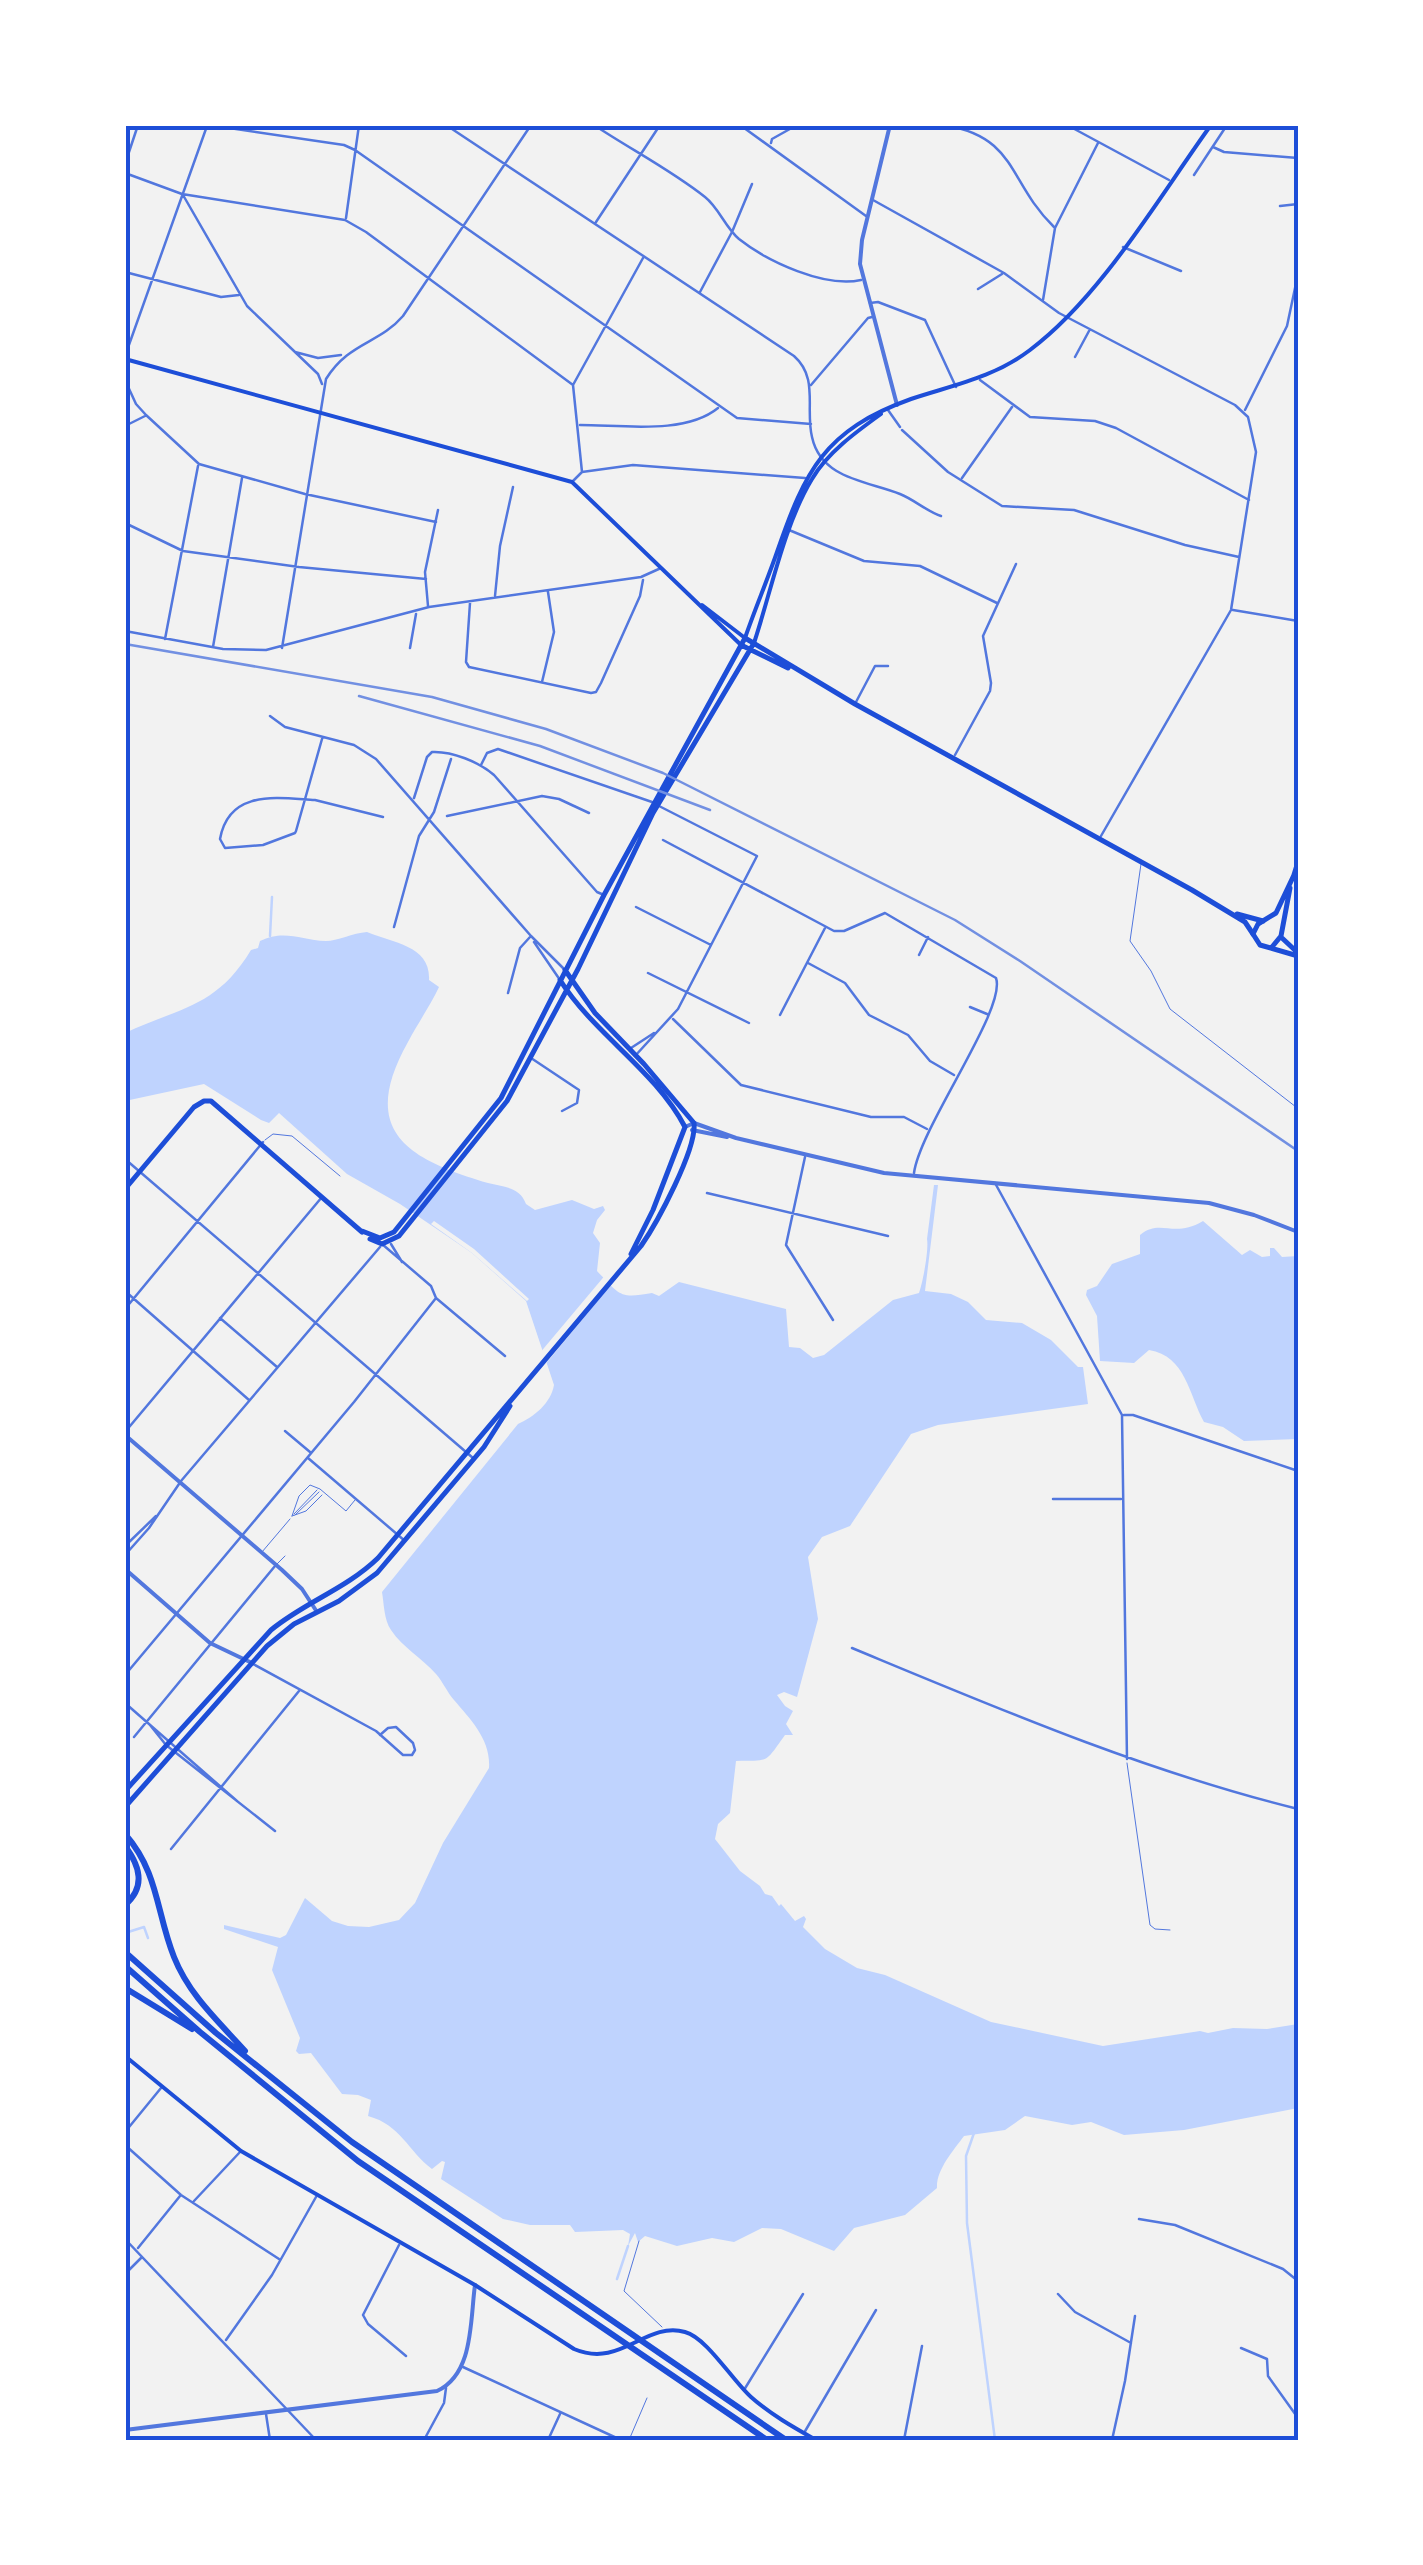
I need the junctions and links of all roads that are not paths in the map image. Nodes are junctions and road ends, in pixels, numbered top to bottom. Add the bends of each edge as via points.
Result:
1 (138, 125) edge
2 (208, 125) edge
3 (359, 125) edge
4 (446, 125) edge
5 (531, 125) edge
6 (594, 125) edge
7 (660, 125) edge
8 (740, 125) edge
9 (797, 125) edge
10 (890, 125) edge
11 (945, 125) edge
12 (1067, 125) edge
13 (1210, 125) edge
14 (1227, 125) edge
15 (1098, 143) junction
16 (770, 145) junction
17 (1213, 147) junction
18 (355, 150) junction
19 (640, 156) junction
20 (1298, 158) edge
21 (125, 164) edge
22 (505, 164) junction
23 (125, 174) edge
24 (1194, 174) dead end
25 (1170, 181) junction
26 (752, 184) dead end
27 (182, 194) junction
28 (872, 199) junction
29 (1298, 204) edge
30 (1280, 206) dead end
31 (868, 216) junction
32 (345, 220) junction
33 (595, 224) junction
34 (464, 226) junction
35 (1055, 228) junction
36 (732, 232) junction
37 (1123, 247) junction
38 (644, 256) junction
39 (1181, 270) dead end
40 (125, 272) edge
41 (1004, 273) junction
42 (1298, 274) edge
43 (430, 279) junction
44 (151, 280) junction
45 (862, 280) junction
46 (978, 289) dead end
47 (699, 293) junction
48 (239, 296) junction
49 (1043, 301) junction
50 (868, 303) junction
51 (1066, 316) junction
52 (872, 318) junction
53 (607, 325) junction
54 (1089, 329) junction
55 (294, 351) junction
56 (342, 355) junction
57 (125, 357) edge
58 (1075, 358) dead end
59 (979, 379) junction
60 (125, 380) edge
61 (573, 385) junction
62 (810, 386) junction
63 (956, 387) junction
64 (323, 388) junction
65 (897, 405) junction
66 (1013, 406) junction
67 (719, 407) junction
68 (886, 411) junction
69 (318, 412) junction
70 (1244, 412) junction
71 (146, 415) junction
72 (811, 424) junction
73 (579, 425) junction
74 (125, 426) edge
75 (821, 456) junction
76 (825, 462) junction
77 (199, 464) junction
78 (582, 472) junction
79 (242, 476) junction
80 (808, 479) junction
81 (960, 480) junction
82 (572, 482) junction
83 (513, 488) dead end
84 (305, 494) junction
85 (1249, 500) junction
86 (438, 510) dead end
87 (941, 516) dead end
88 (436, 522) junction
89 (125, 523) edge
90 (788, 530) junction
91 (183, 550) junction
92 (227, 557) junction
93 (1240, 558) junction
94 (1016, 564) dead end
95 (295, 567) junction
96 (662, 567) junction
97 (644, 577) junction
98 (426, 579) junction
99 (548, 590) junction
100 (495, 598) junction
101 (470, 601) junction
102 (998, 603) junction
103 (702, 605) junction
104 (428, 608) junction
105 (1231, 610) junction
106 (416, 612) junction
107 (1298, 621) edge
108 (125, 632) edge
109 (745, 638) junction
110 (166, 639) junction
111 (754, 643) junction
112 (741, 645) junction
113 (213, 647) junction
114 (282, 648) junction
115 (410, 648) dead end
116 (750, 651) junction
117 (888, 666) dead end
118 (803, 674) junction
119 (542, 682) junction
120 (855, 704) junction
121 (270, 716) dead end
122 (699, 728) junction
123 (323, 736) junction
124 (452, 756) junction
125 (954, 757) junction
126 (480, 765) junction
127 (304, 800) junction
128 (413, 800) junction
129 (516, 801) junction
130 (589, 813) dead end
131 (447, 816) dead end
132 (383, 817) dead end
133 (429, 819) junction
134 (1100, 837) junction
135 (663, 840) dead end
136 (1141, 861) junction
137 (1298, 862) edge
138 (1294, 875) junction
139 (744, 883) junction
140 (608, 896) junction
141 (636, 907) dead end
142 (1226, 910) junction
143 (1265, 920) junction
144 (826, 926) junction
145 (394, 927) dead end
146 (1254, 934) junction
147 (1281, 934) junction
148 (531, 936) junction
149 (928, 936) junction
150 (712, 946) junction
151 (1269, 948) junction
152 (920, 955) dead end
153 (1298, 955) edge
154 (808, 963) junction
155 (565, 970) junction
156 (648, 972) dead end
157 (560, 980) junction
158 (571, 980) junction
159 (566, 990) junction
160 (688, 992) junction
161 (508, 993) dead end
162 (970, 1007) dead end
163 (780, 1014) dead end
164 (988, 1015) junction
165 (672, 1018) junction
166 (749, 1022) dead end
167 (659, 1030) junction
168 (630, 1049) junction
169 (624, 1054) junction
170 (530, 1057) junction
171 (633, 1058) junction
172 (956, 1076) junction
173 (1298, 1104) edge
174 (562, 1111) dead end
175 (694, 1127) junction
176 (685, 1128) junction
177 (928, 1129) junction
178 (263, 1142) junction
179 (805, 1156) junction
180 (125, 1159) edge
181 (456, 1160) junction
182 (140, 1172) junction
183 (340, 1176) dead end
184 (914, 1176) junction
185 (995, 1182) junction
186 (125, 1189) edge
187 (707, 1193) dead end
188 (322, 1196) junction
189 (792, 1214) junction
190 (406, 1220) junction
191 (196, 1221) junction
192 (1298, 1232) edge
193 (399, 1236) junction
194 (888, 1236) dead end
195 (386, 1242) junction
196 (397, 1250) junction
197 (630, 1257) junction
198 (406, 1266) junction
199 (256, 1274) junction
200 (125, 1292) edge
201 (132, 1298) junction
202 (436, 1298) junction
203 (125, 1309) edge
204 (220, 1318) junction
205 (833, 1320) dead end
206 (316, 1325) junction
207 (193, 1352) junction
208 (505, 1356) dead end
209 (278, 1368) junction
210 (375, 1376) junction
211 (519, 1391) junction
212 (250, 1401) junction
213 (1122, 1415) junction
214 (285, 1431) dead end
215 (125, 1434) edge
216 (467, 1453) junction
217 (309, 1455) junction
218 (474, 1459) junction
219 (1298, 1470) edge
220 (180, 1482) junction
221 (322, 1491) junction
222 (356, 1499) junction
223 (1053, 1499) dead end
224 (1122, 1499) junction
225 (157, 1516) junction
226 (292, 1516) junction
227 (398, 1535) junction
228 (243, 1536) junction
229 (406, 1542) junction
230 (125, 1546) edge
231 (262, 1552) junction
232 (125, 1555) edge
233 (285, 1556) dead end
234 (276, 1565) junction
235 (125, 1569) edge
236 (312, 1602) junction
237 (316, 1612) junction
238 (176, 1614) junction
239 (210, 1643) junction
240 (852, 1648) dead end
241 (242, 1658) junction
242 (252, 1663) junction
243 (125, 1675) edge
244 (300, 1689) junction
245 (125, 1703) edge
246 (145, 1721) junction
247 (380, 1735) junction
248 (134, 1737) dead end
249 (168, 1743) junction
250 (177, 1750) junction
251 (1126, 1759) junction
252 (221, 1788) junction
253 (125, 1791) edge
254 (125, 1807) edge
255 (1298, 1809) edge
256 (275, 1832) dead end
257 (125, 1834) edge
258 (125, 1846) edge
259 (171, 1849) dead end
260 (125, 1905) edge
261 (1170, 1930) dead end
262 (125, 1952) edge
263 (125, 1966) edge
264 (125, 1988) edge
265 (200, 2032) junction
266 (125, 2056) edge
267 (255, 2064) junction
268 (162, 2087) junction
269 (125, 2132) edge
270 (125, 2145) edge
271 (241, 2151) junction
272 (181, 2194) junction
273 (316, 2197) junction
274 (194, 2201) junction
275 (1140, 2219) dead end
276 (125, 2239) edge
277 (638, 2241) dead end
278 (400, 2244) junction
279 (137, 2250) junction
280 (143, 2256) junction
281 (279, 2259) junction
282 (125, 2274) edge
283 (1298, 2281) edge
284 (475, 2285) junction
285 (803, 2294) dead end
286 (1058, 2294) dead end
287 (876, 2310) dead end
288 (1135, 2316) dead end
289 (663, 2329) junction
290 (225, 2342) junction
291 (1132, 2344) junction
292 (922, 2346) dead end
293 (1241, 2348) dead end
294 (406, 2356) dead end
295 (462, 2366) junction
296 (446, 2386) junction
297 (744, 2390) junction
298 (647, 2398) dead end
299 (289, 2409) junction
300 (266, 2412) junction
301 (561, 2412) junction
302 (1298, 2418) edge
303 (125, 2430) edge
304 (804, 2433) junction
305 (270, 2440) edge
306 (316, 2440) edge
307 (424, 2440) edge
308 (548, 2440) edge
309 (621, 2440) edge
310 (629, 2440) edge
311 (767, 2440) edge
312 (786, 2440) edge
313 (816, 2440) edge
314 (904, 2440) edge
315 (1112, 2440) edge

1 - 21 street
2 - 18 street
2 - 27 street
3 - 18 street
4 - 22 street
5 - 22 street
6 - 19 street
7 - 19 street
8 - 16 street
9 - 16 street
10 - 28 street
11 - 35 street via 969,129 1002,151 1029,200
12 - 15 street
13 - 25 main road
14 - 17 street
15 - 25 street
15 - 35 street
16 - 31 street
17 - 20 street
17 - 24 street
18 - 32 street
18 - 34 street
19 - 33 street
19 - 36 street via 704,196
22 - 33 street
22 - 34 street
23 - 27 street
25 - 37 main road
26 - 36 street
27 - 32 street
27 - 44 street
27 - 48 street
28 - 31 street
28 - 41 street
29 - 30 street
31 - 45 street
32 - 43 street
33 - 38 street
34 - 43 street
34 - 53 street
35 - 49 street
36 - 45 street via 822,281
36 - 47 street
37 - 39 street
37 - 51 main road
38 - 47 street
38 - 53 street
40 - 44 street
41 - 46 street
41 - 49 street
42 - 70 street via 1287,326
43 - 56 street via 398,322
43 - 61 street
44 - 48 street
44 - 57 street
45 - 50 street
47 - 62 street via 794,356
48 - 55 street
49 - 51 street
50 - 52 street
50 - 63 street via 925,320
51 - 54 street
51 - 59 main road via 1024,354
52 - 62 street
52 - 65 street
53 - 61 street
53 - 67 street
54 - 58 street
54 - 70 street
55 - 56 street
55 - 64 street
56 - 64 street
57 - 69 main road
59 - 63 main road
59 - 66 street
60 - 71 street
61 - 73 street
62 - 72 street
63 - 65 main road
64 - 69 street
65 - 68 main road
66 - 81 street
66 - 85 street via 1040,420 1095,420 1116,428
67 - 72 street via 741,420
67 - 73 street via 688,424
68 - 75 main road
68 - 76 main road
68 - 81 street
69 - 82 main road
69 - 84 street
70 - 85 street via 1256,442
71 - 74 street
71 - 77 street
72 - 75 street
73 - 78 street
75 - 76 street
75 - 80 main road
76 - 80 main road
76 - 87 street
77 - 79 street
77 - 91 street
78 - 80 street via 633,465
78 - 82 street
79 - 84 street
79 - 92 street
80 - 90 main road
81 - 93 street via 1002,506 1074,510
82 - 96 main road
83 - 100 street
84 - 88 street
84 - 95 street
85 - 93 street
86 - 88 street
88 - 98 street
89 - 91 street
90 - 102 street via 864,561 920,566
90 - 109 main road
90 - 111 main road
91 - 92 street
91 - 110 street
92 - 95 street
92 - 113 street
93 - 105 street
94 - 102 street
95 - 98 street
95 - 114 street
96 - 97 street
96 - 103 main road
97 - 99 street
97 - 119 street via 596,692
98 - 104 street
99 - 100 street
99 - 119 street via 554,632
100 - 101 street
101 - 104 street
101 - 119 street via 469,666
102 - 125 street via 983,636 990,692
103 - 109 main road
103 - 112 main road
104 - 106 street
105 - 107 street
105 - 134 street
106 - 114 street
106 - 115 street
108 - 110 street
109 - 111 main road
109 - 112 main road
110 - 113 street
111 - 116 main road
111 - 118 main road
112 - 116 main road
112 - 122 main road
113 - 114 street
116 - 118 main road
116 - 122 main road
117 - 120 street via 875,666
118 - 120 main road
120 - 125 main road
121 - 123 street
122 - 140 main road
123 - 127 street
123 - 128 street via 370,755
124 - 126 street
124 - 128 street via 429,754
124 - 133 street
125 - 134 main road
126 - 129 street
126 - 139 street via 498,749 642,798 758,856
127 - 127 street via 244,803 228,817 222,844 241,850 292,836
127 - 132 street
128 - 133 street
129 - 130 street via 549,796
129 - 131 street
129 - 140 street via 596,892
133 - 145 street
133 - 148 street
134 - 136 main road
135 - 139 street
136 - 142 main road
136 - 173 lane via 1130,940 1167,1005
137 - 138 main road
138 - 143 main road
138 - 147 main road
139 - 144 street
139 - 150 street
140 - 155 main road
140 - 158 main road
141 - 150 street
142 - 143 main road
142 - 146 main road
143 - 146 main road
143 - 147 main road via 1275,922
144 - 149 street via 842,932 883,913
144 - 154 street
146 - 151 main road
147 - 151 main road
147 - 153 main road
148 - 155 street
148 - 157 street
148 - 161 street via 520,948
149 - 152 street
149 - 164 street via 996,978
150 - 160 street
151 - 153 main road
154 - 163 street
154 - 172 street via 845,983 868,1015 908,1034 930,1061
155 - 157 main road
155 - 158 main road
156 - 160 street
157 - 159 main road
157 - 181 main road via 501,1098
158 - 159 main road
158 - 168 main road
159 - 169 main road
159 - 170 main road
160 - 165 street
160 - 166 street
162 - 164 street
164 - 172 street
165 - 167 street
165 - 177 street via 741,1085 871,1117 910,1119
167 - 168 street
167 - 171 street
168 - 169 street
168 - 171 main road
169 - 171 main road
170 - 174 street via 579,1090 577,1103
170 - 181 main road via 508,1101
171 - 175 main road
171 - 176 main road
172 - 177 street
175 - 176 street
175 - 179 street
175 - 197 main road via 654,1226
176 - 197 main road
177 - 184 street
178 - 182 main road via 207,1100
178 - 183 lane via 273,1134 292,1136
178 - 188 main road
178 - 191 street
179 - 184 street
179 - 189 street
180 - 182 street
181 - 190 main road
182 - 186 main road
182 - 191 street
184 - 185 street
185 - 192 street via 1180,1198
185 - 213 street
187 - 189 street
188 - 195 main road via 362,1231
188 - 199 street
189 - 194 street
189 - 205 street via 786,1245
190 - 193 main road
190 - 195 main road
191 - 199 street
191 - 201 street
193 - 195 main road
193 - 196 street
195 - 196 street
195 - 198 street
195 - 206 street
196 - 198 street
197 - 211 main road
198 - 202 street
199 - 204 street
199 - 206 street
200 - 201 street
201 - 203 street
201 - 207 street
202 - 208 street
202 - 210 street
204 - 207 street
204 - 209 street
206 - 209 street
206 - 210 street
207 - 212 street
207 - 215 street
209 - 212 street
210 - 216 street
210 - 217 street
211 - 216 main road
211 - 218 main road
212 - 220 street
213 - 219 street
213 - 224 street
214 - 217 street
215 - 220 street
216 - 218 street
216 - 227 main road
217 - 222 street
217 - 228 street
218 - 229 main road
220 - 225 street
220 - 228 street
221 - 222 lane via 346,1511
221 - 226 lane
221 - 226 lane via 306,1511
221 - 226 lane via 307,1487
222 - 227 street
223 - 224 street
224 - 251 street
225 - 230 street
225 - 232 street
226 - 231 lane
227 - 229 street
227 - 236 main road via 359,1575
228 - 231 street
228 - 238 street
229 - 237 main road via 364,1584
231 - 234 street
233 - 234 lane
234 - 236 street
234 - 239 street
235 - 238 street
236 - 237 street
236 - 241 main road
237 - 242 main road
238 - 239 street
238 - 243 street
239 - 241 street
239 - 246 street
240 - 251 street
241 - 242 street
241 - 249 main road
242 - 244 street
242 - 250 main road
244 - 247 street
244 - 252 street
245 - 246 street
246 - 248 street
246 - 249 street
247 - 247 street via 392,1726 415,1746 409,1756 402,1754
249 - 250 street
249 - 253 main road
250 - 252 street
250 - 254 main road
251 - 255 street
251 - 261 lane via 1150,1925
252 - 256 street
252 - 259 street
257 - 267 highway via 148,1867 180,1970
258 - 260 highway via 139,1875
262 - 267 highway
263 - 265 highway
264 - 265 highway
265 - 311 highway via 358,2160
266 - 268 main road
267 - 312 highway via 352,2142
268 - 269 street
268 - 271 main road
270 - 272 street
271 - 273 main road
271 - 274 street
272 - 274 street
272 - 279 street
273 - 278 main road
273 - 281 street
274 - 281 street
275 - 283 street via 1175,2224
276 - 279 street
277 - 289 lane via 624,2291
278 - 284 main road
278 - 294 street via 364,2315
279 - 280 street
280 - 282 street
280 - 290 street
281 - 290 street
284 - 289 main road via 582,2352 609,2355
284 - 295 street
285 - 297 street
286 - 291 street via 1075,2312
287 - 304 street
288 - 291 street
289 - 297 main road via 697,2338
290 - 299 street
291 - 315 street
292 - 314 street
293 - 302 street via 1267,2359 1268,2376
295 - 296 street
295 - 301 street
296 - 299 street
296 - 307 street
297 - 304 main road
298 - 310 lane
299 - 300 street
299 - 306 street
300 - 303 street
300 - 305 street
301 - 308 street
301 - 309 street
304 - 313 main road

